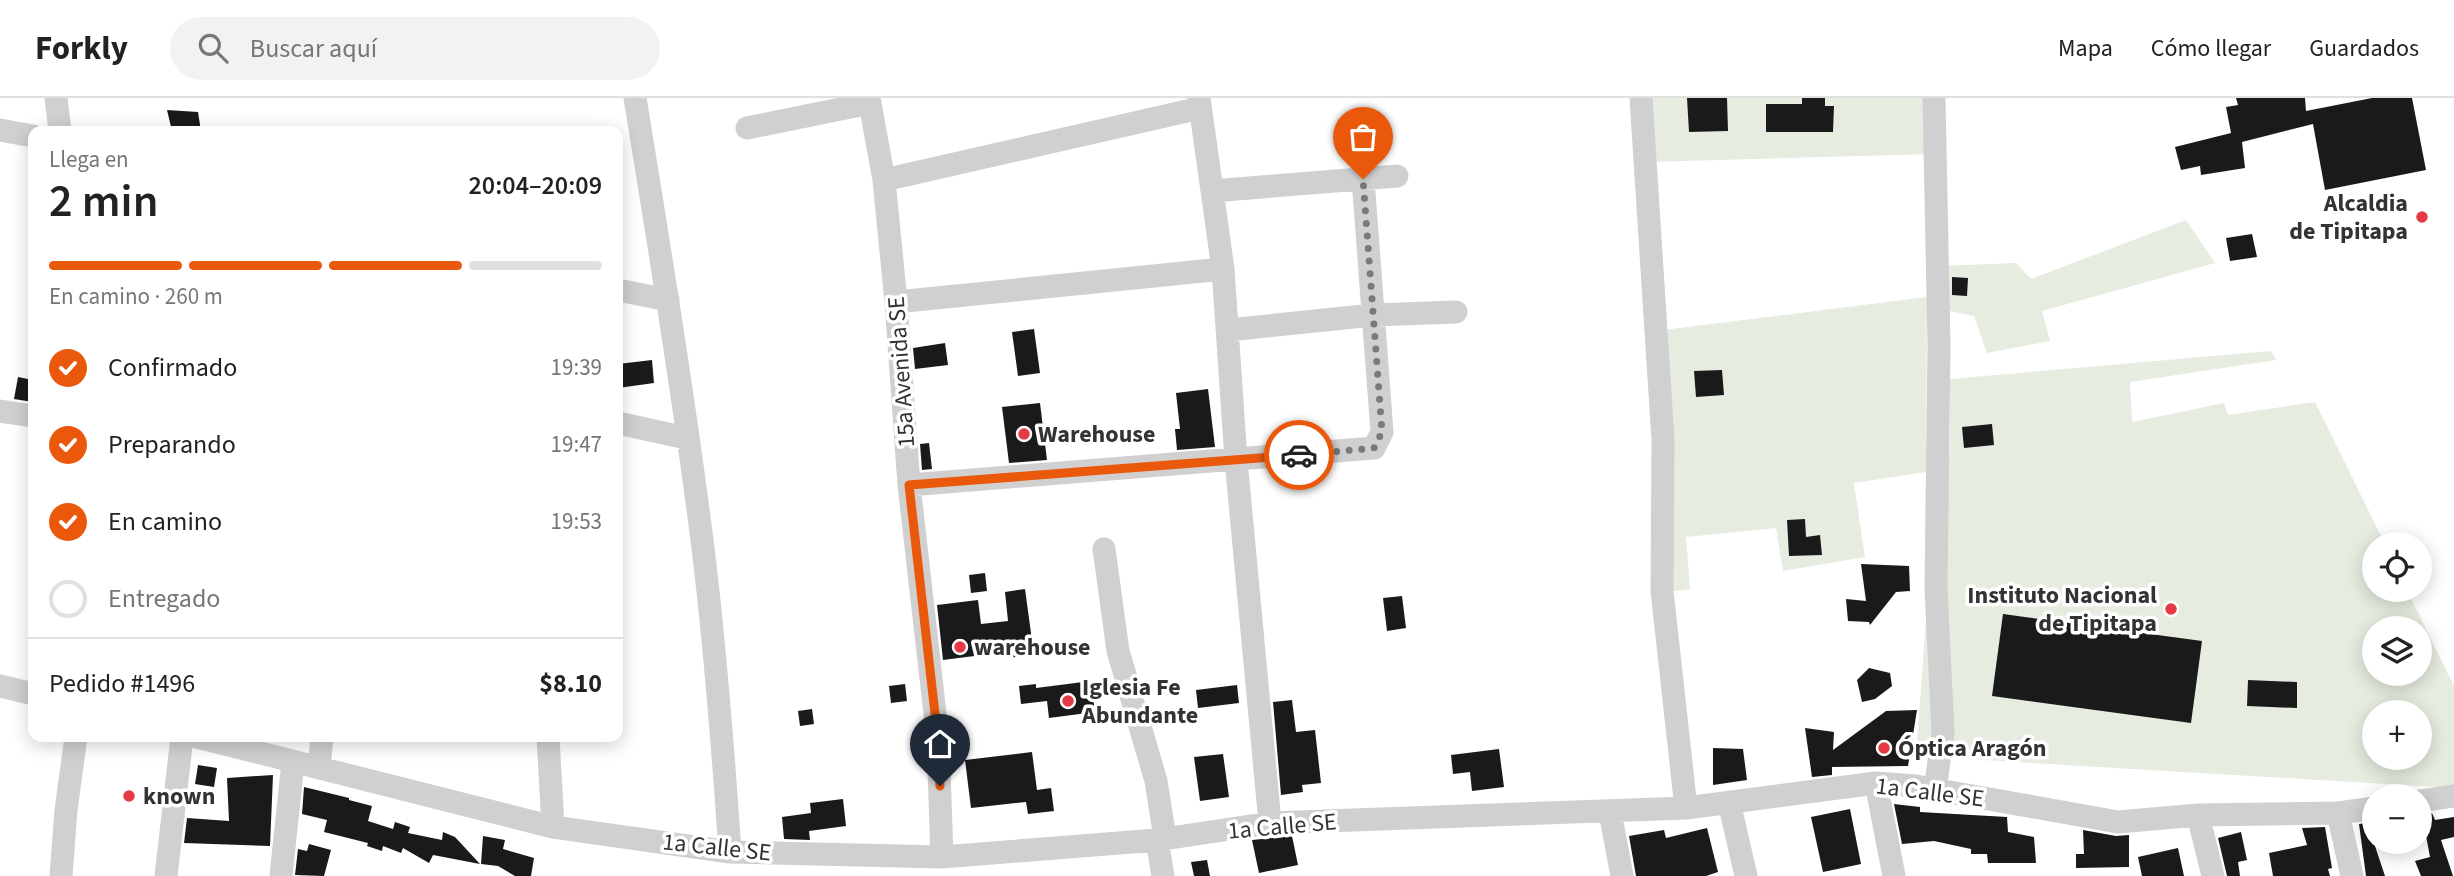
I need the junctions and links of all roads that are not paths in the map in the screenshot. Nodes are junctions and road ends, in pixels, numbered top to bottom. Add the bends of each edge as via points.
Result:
1 (57, 98) edge
2 (635, 98) edge
3 (1641, 98) edge
4 (1934, 98) edge
5 (870, 100) edge
6 (1200, 103) edge
7 (60, 126) edge
8 (747, 128) dead end
9 (0, 130) edge
10 (28, 135) edge
11 (1397, 176) dead end
12 (1363, 179) junction
13 (884, 180) junction
14 (1212, 191) junction
15 (1223, 270) junction
16 (623, 291) edge
17 (668, 300) junction
18 (896, 302) junction
19 (1457, 312) dead end
20 (1373, 315) junction
21 (1228, 330) junction
22 (0, 411) edge
23 (28, 415) edge
24 (623, 424) edge
25 (686, 438) junction
26 (1236, 460) junction
27 (909, 485) junction
28 (1104, 549) dead end
29 (0, 686) edge
30 (28, 693) edge
31 (75, 742) edge
32 (181, 742) edge
33 (216, 742) edge
34 (322, 742) edge
35 (548, 742) edge
36 (293, 762) junction
37 (319, 768) junction
38 (1876, 783) junction
39 (1935, 790) junction
40 (2454, 796) edge
41 (2432, 799) edge
42 (1729, 802) junction
43 (1686, 808) junction
44 (2362, 810) edge
45 (1610, 812) junction
46 (2338, 813) junction
47 (2198, 815) junction
48 (1270, 823) junction
49 (554, 827) junction
50 (1161, 839) junction
51 (730, 852) junction
52 (942, 857) junction
53 (919, 867) edge
54 (61, 876) edge
55 (166, 876) edge
56 (281, 876) edge
57 (1163, 876) edge
58 (1622, 876) edge
59 (1746, 876) edge
60 (1894, 876) edge
61 (2213, 876) edge
62 (2353, 876) edge

1 - 7 street
2 - 17 street
3 - 43 street via 1663,440 1661,591
4 - 39 street via 1939,346 1936,588 1943,733
5 - 8 street
5 - 13 street, 15a Avenida SE
6 - 13 street
6 - 14 street
9 - 10 street
11 - 12 street
12 - 14 street
12 - 20 street
13 - 18 street, 15a Avenida SE
14 - 15 street
15 - 18 street
15 - 21 street
16 - 17 street
17 - 25 street
18 - 27 street, 15a Avenida SE
19 - 20 street
20 - 21 street
20 - 26 street via 1382,432 1374,448
21 - 26 street
22 - 23 street
24 - 25 street
25 - 51 street via 719,699
26 - 27 street
26 - 48 street
27 - 52 street, 15a Avenida SE via 938,740
28 - 50 street via 1118,651 1156,781
29 - 30 street
31 - 54 street
32 - 55 street
33 - 36 street, 1a Calle SE
34 - 37 street
35 - 49 street
36 - 37 street, 1a Calle SE
36 - 56 street
37 - 49 street, 1a Calle SE
38 - 39 street, 1a Calle SE
38 - 42 street, 1a Calle SE
38 - 60 street
39 - 47 street, 1a Calle SE via 2118,822
40 - 41 street
42 - 43 street, 1a Calle SE
42 - 59 street
43 - 45 street, 1a Calle SE
44 - 46 street, 1a Calle SE
45 - 48 street, 1a Calle SE
45 - 58 street
46 - 47 street, 1a Calle SE
46 - 62 street
47 - 61 street
48 - 50 street, 1a Calle SE
49 - 51 street, 1a Calle SE
50 - 52 street, 1a Calle SE
50 - 57 street
51 - 53 street, 1a Calle SE
52 - 53 street, 1a Calle SE

